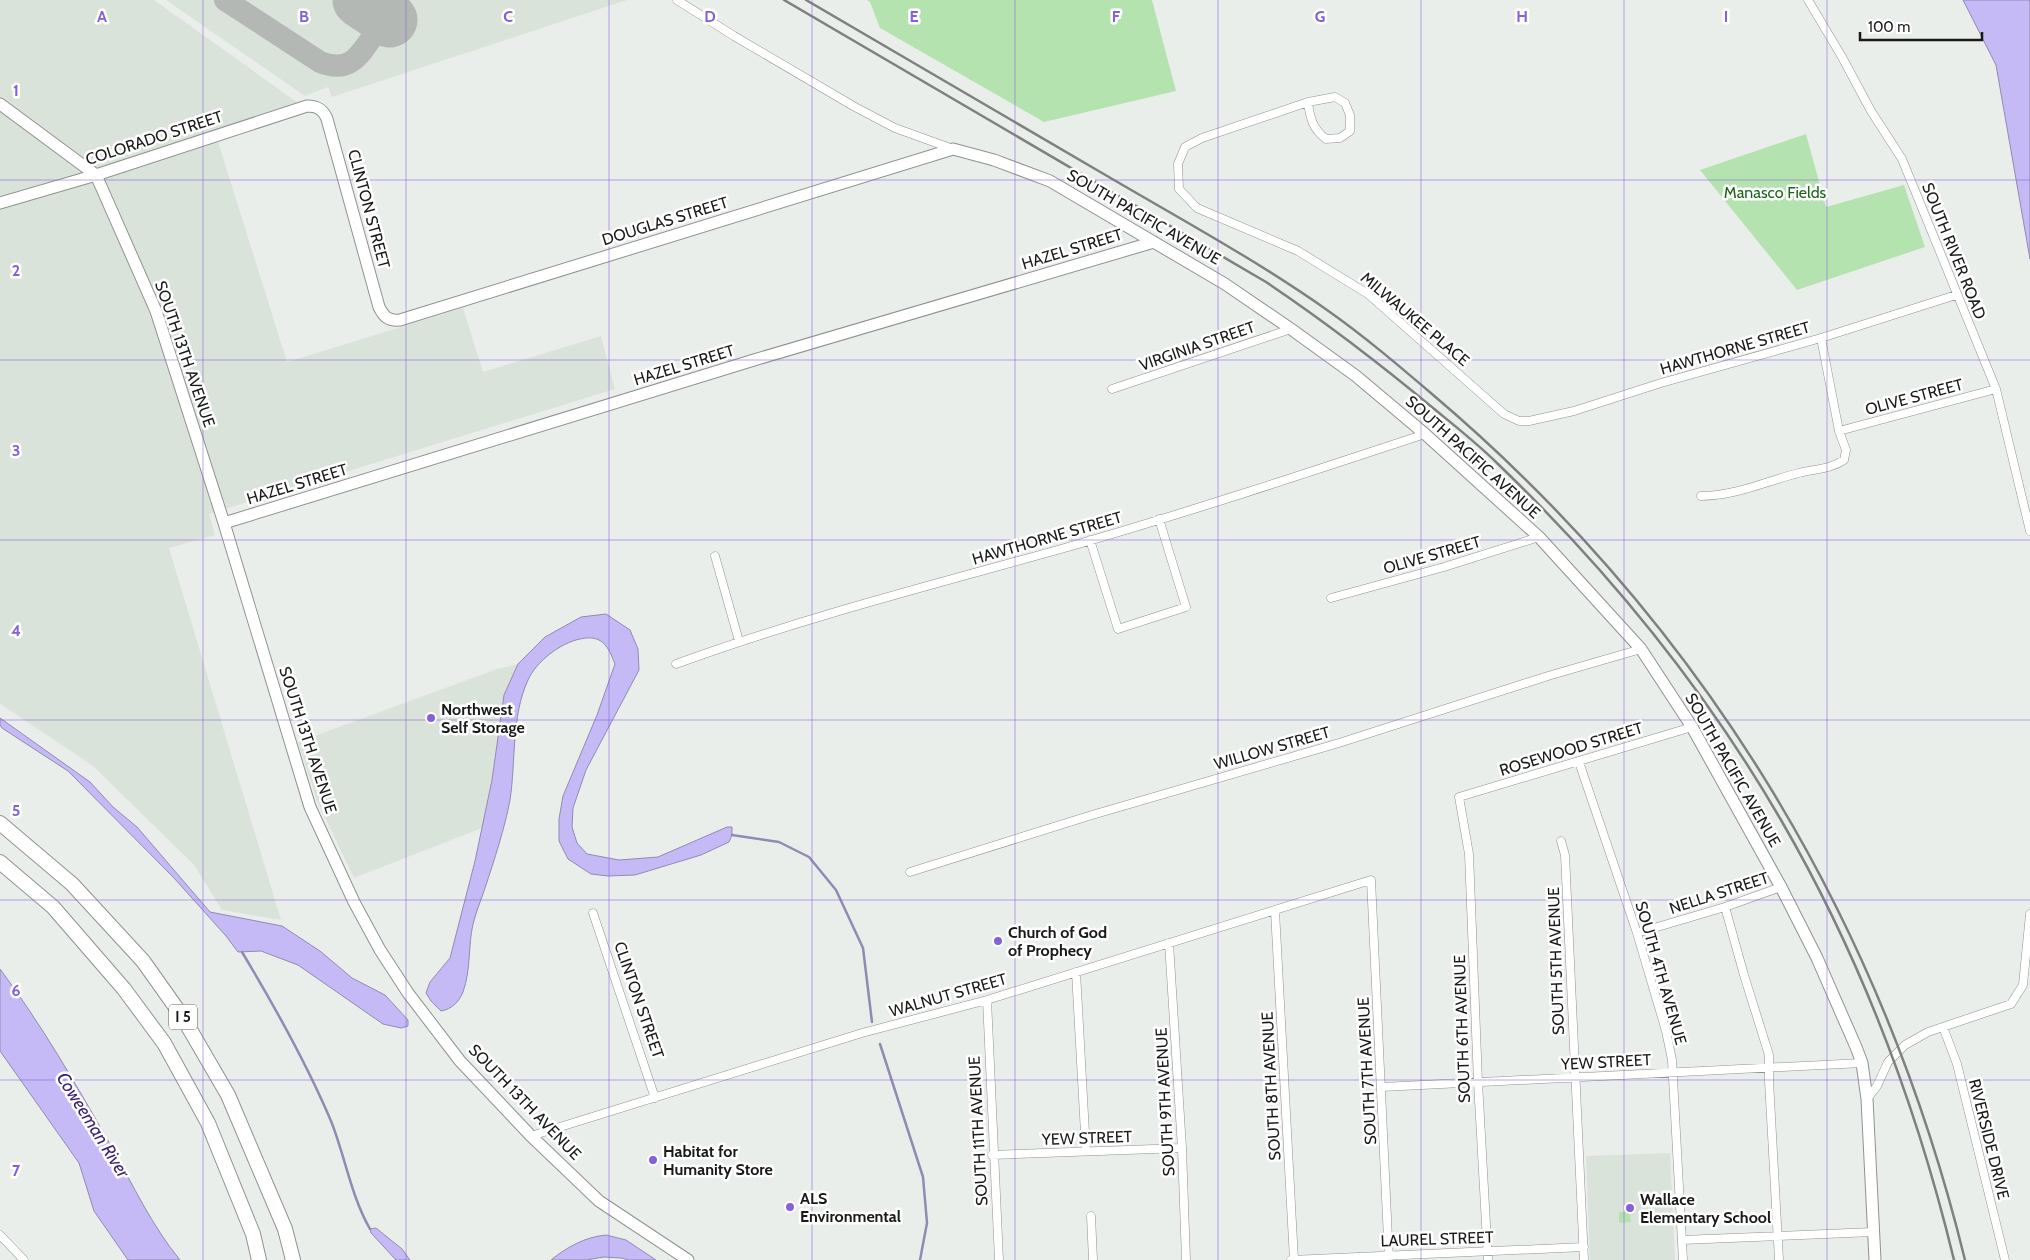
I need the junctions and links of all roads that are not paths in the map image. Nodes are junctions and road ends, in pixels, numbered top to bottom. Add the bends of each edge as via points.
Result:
1 (677, 0) edge
2 (1808, 0) edge
3 (1308, 102) junction
4 (0, 104) edge
5 (318, 108) joint
6 (953, 149) junction
7 (96, 175) junction
8 (0, 203) edge
9 (1154, 242) junction
10 (1956, 295) junction
11 (387, 319) joint
12 (1291, 329) junction
13 (1821, 338) junction
14 (1112, 389) dead end
15 (1996, 390) junction
16 (1519, 421) joint
17 (1839, 431) junction
18 (1425, 434) junction
19 (1701, 496) dead end
20 (1159, 519) junction
21 (224, 522) junction
22 (2030, 531) edge
23 (1540, 537) junction
24 (1090, 540) junction
25 (715, 556) dead end
26 (1331, 598) dead end
27 (738, 641) junction
28 (1642, 649) junction
29 (676, 664) dead end
30 (1692, 728) junction
31 (1580, 762) junction
32 (1459, 797) joint
33 (0, 823) edge
34 (1561, 841) dead end
35 (0, 862) edge
36 (910, 872) dead end
37 (1372, 880) joint
38 (1781, 887) junction
39 (1725, 907) junction
40 (1275, 911) junction
41 (592, 913) dead end
42 (2030, 914) edge
43 (1637, 933) junction
44 (1169, 943) junction
45 (1076, 972) junction
46 (987, 1000) junction
47 (1943, 1027) junction
48 (1862, 1063) junction
49 (1770, 1067) junction
50 (1672, 1072) junction
51 (1575, 1077) junction
52 (1478, 1082) junction
53 (1382, 1087) junction
54 (655, 1098) junction
55 (1867, 1099) junction
56 (531, 1136) junction
57 (1182, 1148) junction
58 (1086, 1151) junction
59 (992, 1155) junction
60 (1092, 1216) dead end
61 (1873, 1232) junction
62 (0, 1235) edge
63 (1778, 1237) junction
64 (1682, 1240) junction
65 (1584, 1247) junction
66 (1488, 1251) junction
67 (1389, 1257) edge
68 (24, 1260) edge
69 (259, 1260) edge
70 (293, 1260) edge
71 (688, 1260) edge
72 (999, 1260) edge
73 (1093, 1260) edge
74 (1186, 1260) edge
75 (1293, 1260) edge
76 (1488, 1260) edge
77 (1584, 1260) edge
78 (1683, 1260) edge
79 (1779, 1260) edge
80 (1875, 1260) edge
81 (2004, 1260) edge

1 - 6 street, SOUTH PACIFIC AVENUE via 855,107 895,128
2 - 10 street, SOUTH RIVER ROAD via 1902,159
3 - 3 street via 1335,98 1345,103 1350,115 1350,131 1340,138 1326,139 1316,132 1309,117
3 - 16 street, MILWAUKEE PLACE via 1202,138 1185,147 1178,164 1179,189 1197,208 1298,251 1368,294 1504,414
4 - 7 street
5 - 7 street, COLORADO STREET via 307,106
5 - 11 street, CLINTON STREET via 327,118 379,307
6 - 9 street, SOUTH PACIFIC AVENUE via 1050,181
6 - 11 street, DOUGLAS STREET via 400,320
7 - 8 street, COLORADO STREET
7 - 21 street, SOUTH 13TH AVENUE via 156,311
9 - 12 street, SOUTH PACIFIC AVENUE via 1225,284
9 - 21 street, HAZEL STREET
10 - 13 street, HAWTHORNE STREET
10 - 15 street, SOUTH RIVER ROAD
12 - 14 street, VIRGINIA STREET
12 - 18 street, SOUTH PACIFIC AVENUE via 1356,376
13 - 16 street, HAWTHORNE STREET via 1574,411 1540,420
13 - 17 street
15 - 17 street, OLIVE STREET
15 - 22 street, SOUTH RIVER ROAD
17 - 19 street via 1846,455 1836,466 1798,473 1745,490
18 - 20 street, HAWTHORNE STREET
18 - 23 street, SOUTH PACIFIC AVENUE
20 - 24 street, HAWTHORNE STREET
20 - 24 street via 1186,608 1118,629
21 - 56 street, SOUTH 13TH AVENUE via 310,807 354,902 408,994 460,1061
23 - 26 street, OLIVE STREET
23 - 28 street, SOUTH PACIFIC AVENUE
24 - 27 street, HAWTHORNE STREET
25 - 27 street
27 - 29 street, HAWTHORNE STREET
28 - 30 street, SOUTH PACIFIC AVENUE
28 - 36 street, WILLOW STREET
30 - 31 street, ROSEWOOD STREET
30 - 38 street, SOUTH PACIFIC AVENUE
31 - 32 street, ROSEWOOD STREET
31 - 43 street, SOUTH 4TH AVENUE
32 - 52 street, SOUTH 6TH AVENUE via 1469,854
33 - 70 highway, I 5 via 72,884 143,961 182,1016 228,1095 285,1228
34 - 51 street, SOUTH 5TH AVENUE via 1566,856
35 - 69 highway, I 5 via 53,907 124,988 164,1043 208,1123 253,1234
37 - 40 street, WALNUT STREET
37 - 53 street, SOUTH 7TH AVENUE
38 - 39 street, NELLA STREET
38 - 48 street, SOUTH PACIFIC AVENUE via 1817,958
39 - 43 street, NELLA STREET
39 - 49 street via 1770,1055
40 - 44 street, WALNUT STREET
40 - 75 street, SOUTH 8TH AVENUE
41 - 54 street, CLINTON STREET
42 - 47 street via 2023,985 2011,1004
43 - 50 street, SOUTH 4TH AVENUE via 1666,1031
44 - 45 street, WALNUT STREET
44 - 57 street, SOUTH 9TH AVENUE
45 - 46 street, WALNUT STREET
45 - 58 street
46 - 54 street, WALNUT STREET via 862,1034
46 - 59 street, SOUTH 11TH AVENUE
47 - 55 street via 1915,1038 1895,1053
47 - 81 street, RIVERSIDE DRIVE via 1957,1064
48 - 49 street, YEW STREET
48 - 55 street, SOUTH PACIFIC AVENUE
49 - 50 street, YEW STREET
49 - 63 street
50 - 51 street, YEW STREET
50 - 64 street, SOUTH 4TH AVENUE
51 - 52 street, YEW STREET
51 - 65 street, SOUTH 5TH AVENUE
52 - 53 street, YEW STREET
52 - 66 street, SOUTH 6TH AVENUE
53 - 67 street, SOUTH 7TH AVENUE
54 - 56 street, WALNUT STREET
55 - 61 street, SOUTH PACIFIC AVENUE
56 - 71 street, SOUTH 13TH AVENUE via 600,1200
57 - 58 street, YEW STREET
57 - 74 street, SOUTH 9TH AVENUE
58 - 59 street, YEW STREET
59 - 72 street, SOUTH 11TH AVENUE
60 - 73 street
61 - 63 street
61 - 80 street, SOUTH PACIFIC AVENUE
62 - 68 street
63 - 64 street
63 - 79 street
64 - 78 street, SOUTH 4TH AVENUE
65 - 66 street, LAUREL STREET
65 - 77 street, SOUTH 5TH AVENUE
66 - 67 street, LAUREL STREET
66 - 76 street, SOUTH 6TH AVENUE
67 - 75 street, LAUREL STREET

